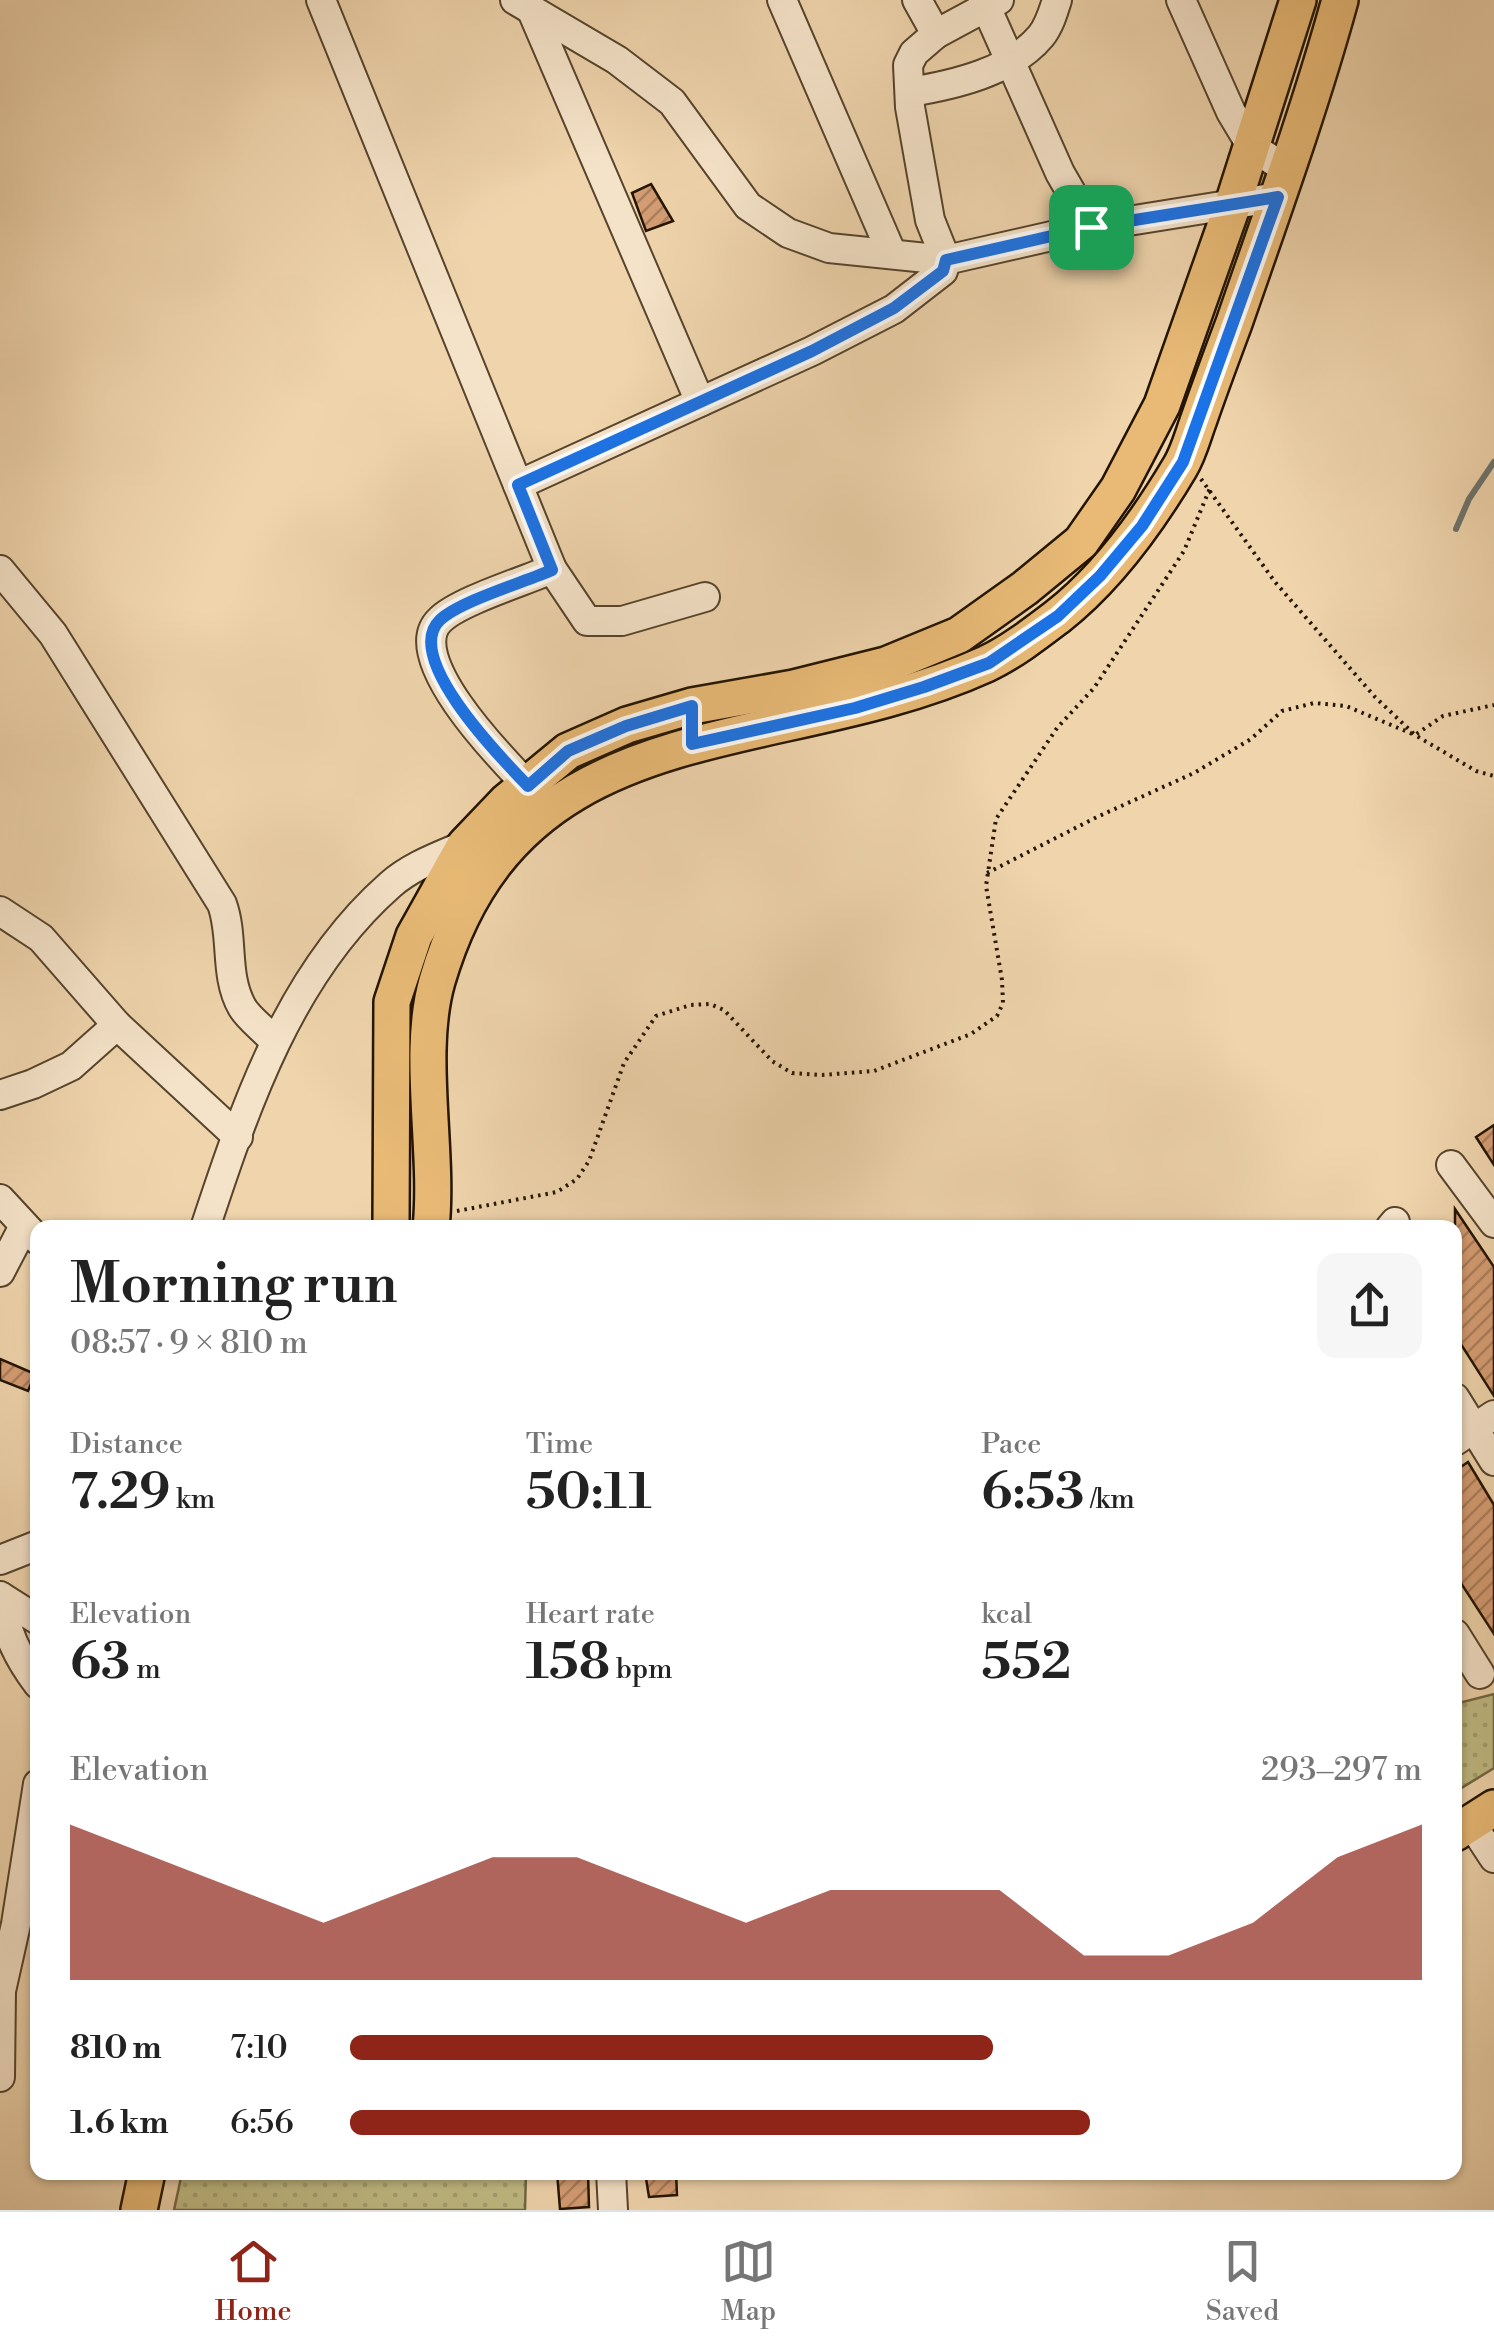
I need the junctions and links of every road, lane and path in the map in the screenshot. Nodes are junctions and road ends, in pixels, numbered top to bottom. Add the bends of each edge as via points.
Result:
1 (321, 0) edge
2 (782, 0) edge
3 (916, 0) edge
4 (1057, 0) edge
5 (1298, 0) edge
6 (1340, 0) edge
7 (989, 2) edge
8 (1187, 5) edge
9 (523, 6) edge
10 (936, 34) junction
11 (1009, 61) junction
12 (910, 92) junction
13 (1252, 147) junction
14 (1283, 184) junction
15 (1233, 204) junction
16 (1091, 227) junction
17 (892, 254) junction
18 (946, 260) junction
19 (700, 402) junction
20 (1183, 462) junction
21 (518, 485) junction
22 (1210, 488) junction
23 (0, 570) edge
24 (552, 570) junction
25 (706, 596) dead end
26 (1494, 705) edge
27 (692, 706) junction
28 (1414, 735) junction
29 (692, 744) junction
30 (1494, 776) edge
31 (528, 786) junction
32 (465, 844) junction
33 (986, 873) junction
34 (0, 911) edge
35 (117, 1025) junction
36 (275, 1042) junction
37 (0, 1095) edge
38 (238, 1137) junction
39 (1450, 1166) dead end
40 (0, 1199) edge
41 (207, 1220) edge
42 (391, 1220) edge
43 (432, 1220) edge
44 (440, 1220) edge
45 (1494, 1223) edge
46 (30, 1232) edge
47 (30, 1234) edge
48 (0, 1272) edge
49 (1474, 1428) edge
50 (1494, 1461) edge
51 (30, 1549) edge
52 (0, 1560) edge
53 (0, 1596) edge
54 (30, 1615) edge
55 (1462, 1645) edge
56 (30, 1673) edge
57 (1480, 1674) dead end
58 (1473, 1822) edge
59 (30, 1835) edge
60 (1494, 1858) edge
61 (0, 1990) edge
62 (0, 2077) edge
63 (146, 2180) edge
64 (611, 2180) edge
65 (140, 2210) edge
66 (613, 2210) edge

1 - 21 street
2 - 17 street
3 - 10 street
4 - 11 street via 1043,34
5 - 13 main road
6 - 14 main road
7 - 10 street
7 - 11 street
8 - 13 street via 1218,85
9 - 17 street via 672,102 748,206 788,233 829,248
9 - 19 street
10 - 12 street via 908,64
11 - 12 street
11 - 16 street
12 - 18 street via 930,220
13 - 14 street
13 - 15 main road
14 - 15 street
14 - 20 main road
15 - 16 street
15 - 27 main road via 1162,405 1082,542 959,635 886,666
16 - 18 street
17 - 18 street
18 - 19 street via 943,271 894,308
19 - 21 street
20 - 22 path
20 - 29 main road via 1100,576 1058,616 989,663 855,708
21 - 24 street
22 - 28 path via 1275,582
22 - 33 path via 1184,551 996,820
23 - 36 street via 54,634 222,904 231,980 243,1010
24 - 25 street via 587,622 622,621
24 - 31 street via 454,610 433,632 435,661 456,706
26 - 28 path via 1444,716
27 - 29 main road
27 - 31 main road via 568,751
28 - 30 path
28 - 33 path via 1346,706 1282,711 1251,739 1189,776
29 - 43 main road via 607,774 550,808 502,851 469,902 436,984 429,1051
31 - 32 main road
32 - 36 street via 404,876 331,947
32 - 42 main road via 414,936 392,1002
33 - 44 path via 1003,1003 997,1016 971,1034 874,1070 822,1075 792,1073 772,1061 724,1010 710,1004 656,1016 624,1063 589,1161 576,1179 557,1192
34 - 35 street via 41,938
35 - 37 street via 72,1066
35 - 38 street
36 - 38 street
38 - 41 street
39 - 45 street
40 - 46 street
47 - 48 street
49 - 50 street
51 - 52 street
53 - 54 street
53 - 56 street via 9,1638
55 - 57 street
58 - 60 street
59 - 61 street
61 - 62 street
63 - 65 main road
64 - 66 street

